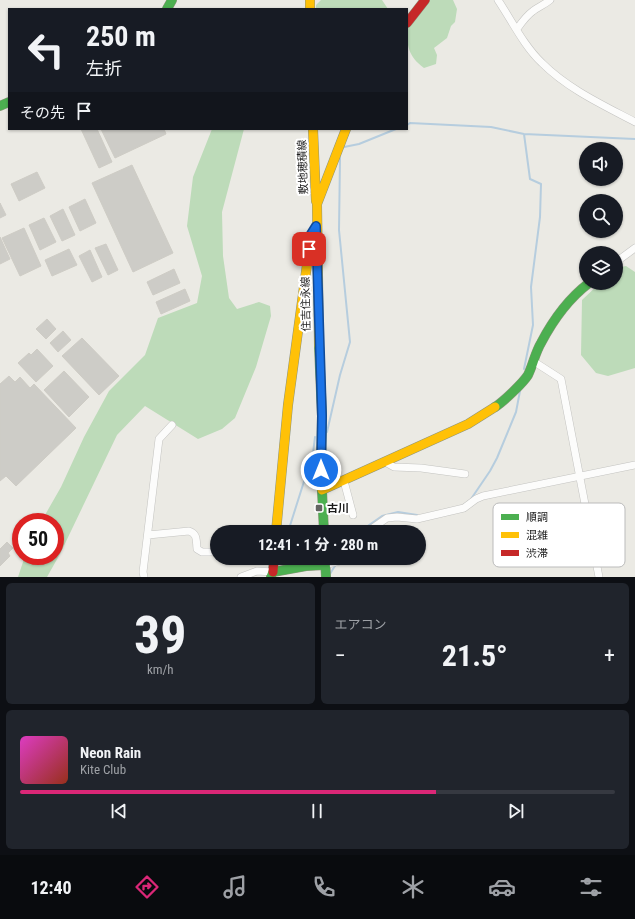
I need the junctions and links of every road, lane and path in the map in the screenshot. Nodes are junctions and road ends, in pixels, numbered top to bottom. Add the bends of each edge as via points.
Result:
1 (425, 0) edge
2 (498, 0) edge
3 (550, 0) edge
4 (408, 22) edge
5 (517, 29) junction
6 (635, 122) edge
7 (313, 130) edge
8 (346, 130) edge
9 (317, 204) junction
10 (316, 226) junction
11 (635, 248) edge
12 (623, 257) edge
13 (580, 290) edge
14 (533, 361) junction
15 (172, 425) dead end
16 (385, 462) junction
17 (635, 466) edge
18 (465, 474) dead end
19 (580, 476) junction
20 (344, 481) junction
21 (322, 490) junction
22 (585, 503) edge
23 (353, 515) dead end
24 (277, 525) edge
25 (324, 525) edge
26 (377, 525) edge
27 (148, 535) junction
28 (210, 552) edge
29 (273, 565) edge
30 (311, 565) edge
31 (325, 565) edge
32 (597, 567) edge
33 (272, 575) edge
34 (144, 577) edge
35 (241, 577) edge
36 (326, 577) edge
37 (599, 577) edge

1 - 4 street
2 - 5 street
3 - 5 street via 526,16
5 - 6 street via 531,51 562,81
7 - 9 street, 敷地穂積線
8 - 9 street, 住吉住永線
9 - 10 street, 住吉住永線
10 - 21 street, 住吉住永線
10 - 24 street via 311,234 288,405
11 - 12 street
13 - 14 street via 557,316
14 - 16 street via 521,384 485,414
14 - 19 street via 561,379
15 - 27 street via 159,439
16 - 18 street via 394,467
16 - 20 street
17 - 19 street
19 - 22 street
19 - 26 street via 483,496 464,508 416,519 387,518
20 - 21 street
20 - 23 street
21 - 25 street, 住吉住永線
27 - 28 street via 189,530 196,537 197,549
27 - 34 street
29 - 33 street
30 - 33 street
31 - 36 street
32 - 37 street
33 - 35 street via 257,571

